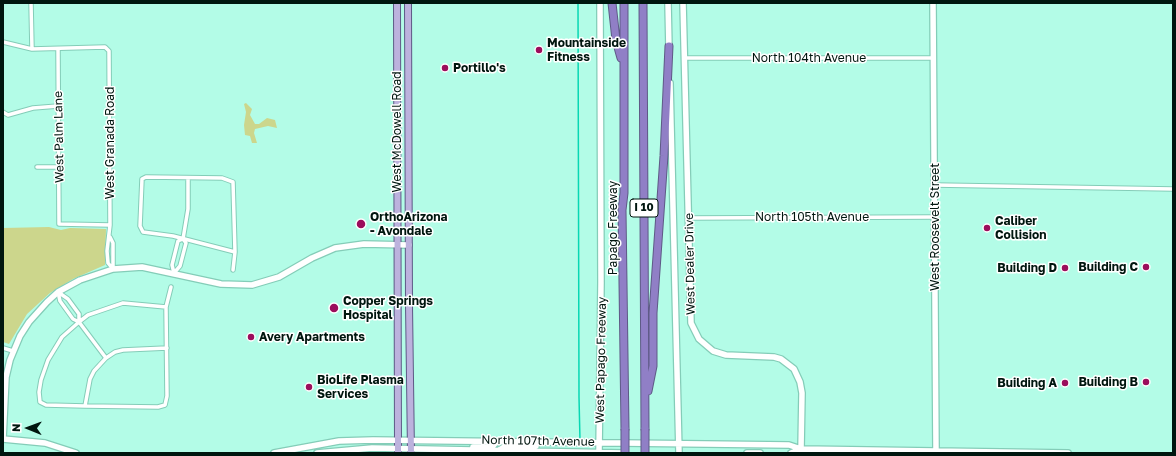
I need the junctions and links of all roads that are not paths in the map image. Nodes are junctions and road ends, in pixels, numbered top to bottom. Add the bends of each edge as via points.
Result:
1 (30, 3) edge
2 (397, 3) edge
3 (408, 3) edge
4 (600, 3) edge
5 (612, 3) edge
6 (624, 3) edge
7 (643, 3) edge
8 (668, 3) edge
9 (683, 3) edge
10 (933, 3) edge
11 (3, 42) edge
12 (669, 46) junction
13 (32, 49) junction
14 (58, 49) junction
15 (685, 58) junction
16 (932, 58) junction
17 (624, 66) junction
18 (58, 106) junction
19 (3, 112) edge
20 (37, 167) dead end
21 (59, 167) junction
22 (188, 178) junction
23 (935, 186) junction
24 (1173, 189) edge
25 (934, 217) junction
26 (689, 218) junction
27 (110, 224) junction
28 (183, 239) junction
29 (398, 244) junction
30 (409, 245) junction
31 (175, 252) junction
32 (234, 252) junction
33 (183, 255) junction
34 (113, 269) junction
35 (233, 270) dead end
36 (174, 273) junction
37 (171, 287) dead end
38 (58, 292) junction
39 (73, 306) junction
40 (166, 307) junction
41 (66, 311) junction
42 (79, 322) junction
43 (3, 348) edge
44 (167, 348) junction
45 (13, 351) junction
46 (106, 358) junction
47 (85, 406) junction
48 (645, 413) junction
49 (3, 439) edge
50 (398, 440) junction
51 (411, 440) junction
52 (497, 441) junction
53 (547, 442) junction
54 (600, 442) junction
55 (680, 443) junction
56 (801, 449) junction
57 (465, 450) junction
58 (398, 451) edge
59 (411, 451) edge
60 (498, 451) junction
61 (570, 452) edge
62 (587, 452) edge
63 (939, 452) edge
64 (76, 453) edge
65 (274, 453) edge
66 (316, 453) edge
67 (599, 453) edge
68 (624, 453) edge
69 (645, 453) edge
70 (679, 453) edge
71 (748, 453) edge
72 (760, 453) edge
73 (791, 453) edge
74 (1068, 453) edge

1 - 13 street
2 - 29 main road, West McDowell Road
3 - 30 main road, West McDowell Road
4 - 54 main road, West Papago Freeway
5 - 17 highway via 616,40
6 - 17 highway, Papago Freeway / I 10
7 - 48 highway, I 10
8 - 12 main road
9 - 15 main road, West Dealer Drive
10 - 16 main road, West Roosevelt Street
11 - 13 street
12 - 48 highway via 653,313 653,366
12 - 55 main road
13 - 14 street
14 - 18 street, West Palm Lane
14 - 27 street, West Granada Road via 105,47 109,51
15 - 16 street, North 104th Avenue
15 - 26 main road, West Dealer Drive
16 - 23 main road, West Roosevelt Street
17 - 68 highway, Papago Freeway / I 10, bridge
18 - 19 street via 33,108 8,116
18 - 21 street, West Palm Lane
20 - 21 street
21 - 27 street, West Palm Lane via 59,224
22 - 28 street via 188,209
22 - 28 street via 146,177 141,183 140,226 144,232
22 - 32 street via 222,178 233,182
23 - 24 street
23 - 25 main road, West Roosevelt Street
25 - 26 street, North 105th Avenue
25 - 63 main road, West Roosevelt Street
26 - 56 main road, West Dealer Drive via 690,310 695,333 703,344 713,351 726,355 774,357 794,369 802,393
27 - 34 street, West Granada Road
28 - 31 street via 178,241
28 - 32 street
28 - 33 street via 186,243
29 - 30 main road
29 - 36 main road via 356,245 330,250 279,277 252,285 221,284
29 - 50 main road, West McDowell Road
30 - 51 main road, West McDowell Road
31 - 33 street
31 - 36 street via 172,265
32 - 35 street
33 - 36 street via 180,266
34 - 36 main road via 142,267
34 - 38 main road via 80,280
37 - 40 street
38 - 39 street via 67,297
38 - 41 street
38 - 45 main road via 29,322
39 - 41 street
39 - 42 street via 79,314
40 - 42 street via 123,303 88,315
40 - 44 street
41 - 42 street
42 - 46 street
42 - 47 street via 62,337 48,360 39,392 40,402 46,405
43 - 45 street
44 - 46 street via 123,350
44 - 47 street via 165,405
45 - 49 main road via 5,385
46 - 47 street via 90,379
48 - 69 highway, I 10, bridge
49 - 64 main road via 45,443
50 - 51 main road, North 107th Avenue
50 - 58 main road, West McDowell Road
50 - 65 main road, North 107th Avenue via 339,441
51 - 52 main road, North 107th Avenue
51 - 59 main road, West McDowell Road
52 - 53 main road, North 107th Avenue
52 - 57 main road via 493,446 474,446
53 - 54 main road, North 107th Avenue
53 - 60 main road via 544,446 504,447
54 - 55 main road, North 107th Avenue
54 - 67 main road, West Papago Freeway
55 - 56 main road, North 107th Avenue via 790,445
55 - 70 main road
56 - 63 main road, North 107th Avenue
56 - 73 main road, North 107th Avenue
57 - 59 main road, North 107th Avenue
57 - 60 main road, North 107th Avenue
58 - 59 main road, North 107th Avenue
58 - 66 main road, North 107th Avenue via 356,448
60 - 61 main road, North 107th Avenue
61 - 62 main road, North 107th Avenue
62 - 67 main road, North 107th Avenue
63 - 74 main road, North 107th Avenue
67 - 68 main road, North 107th Avenue
71 - 72 main road

